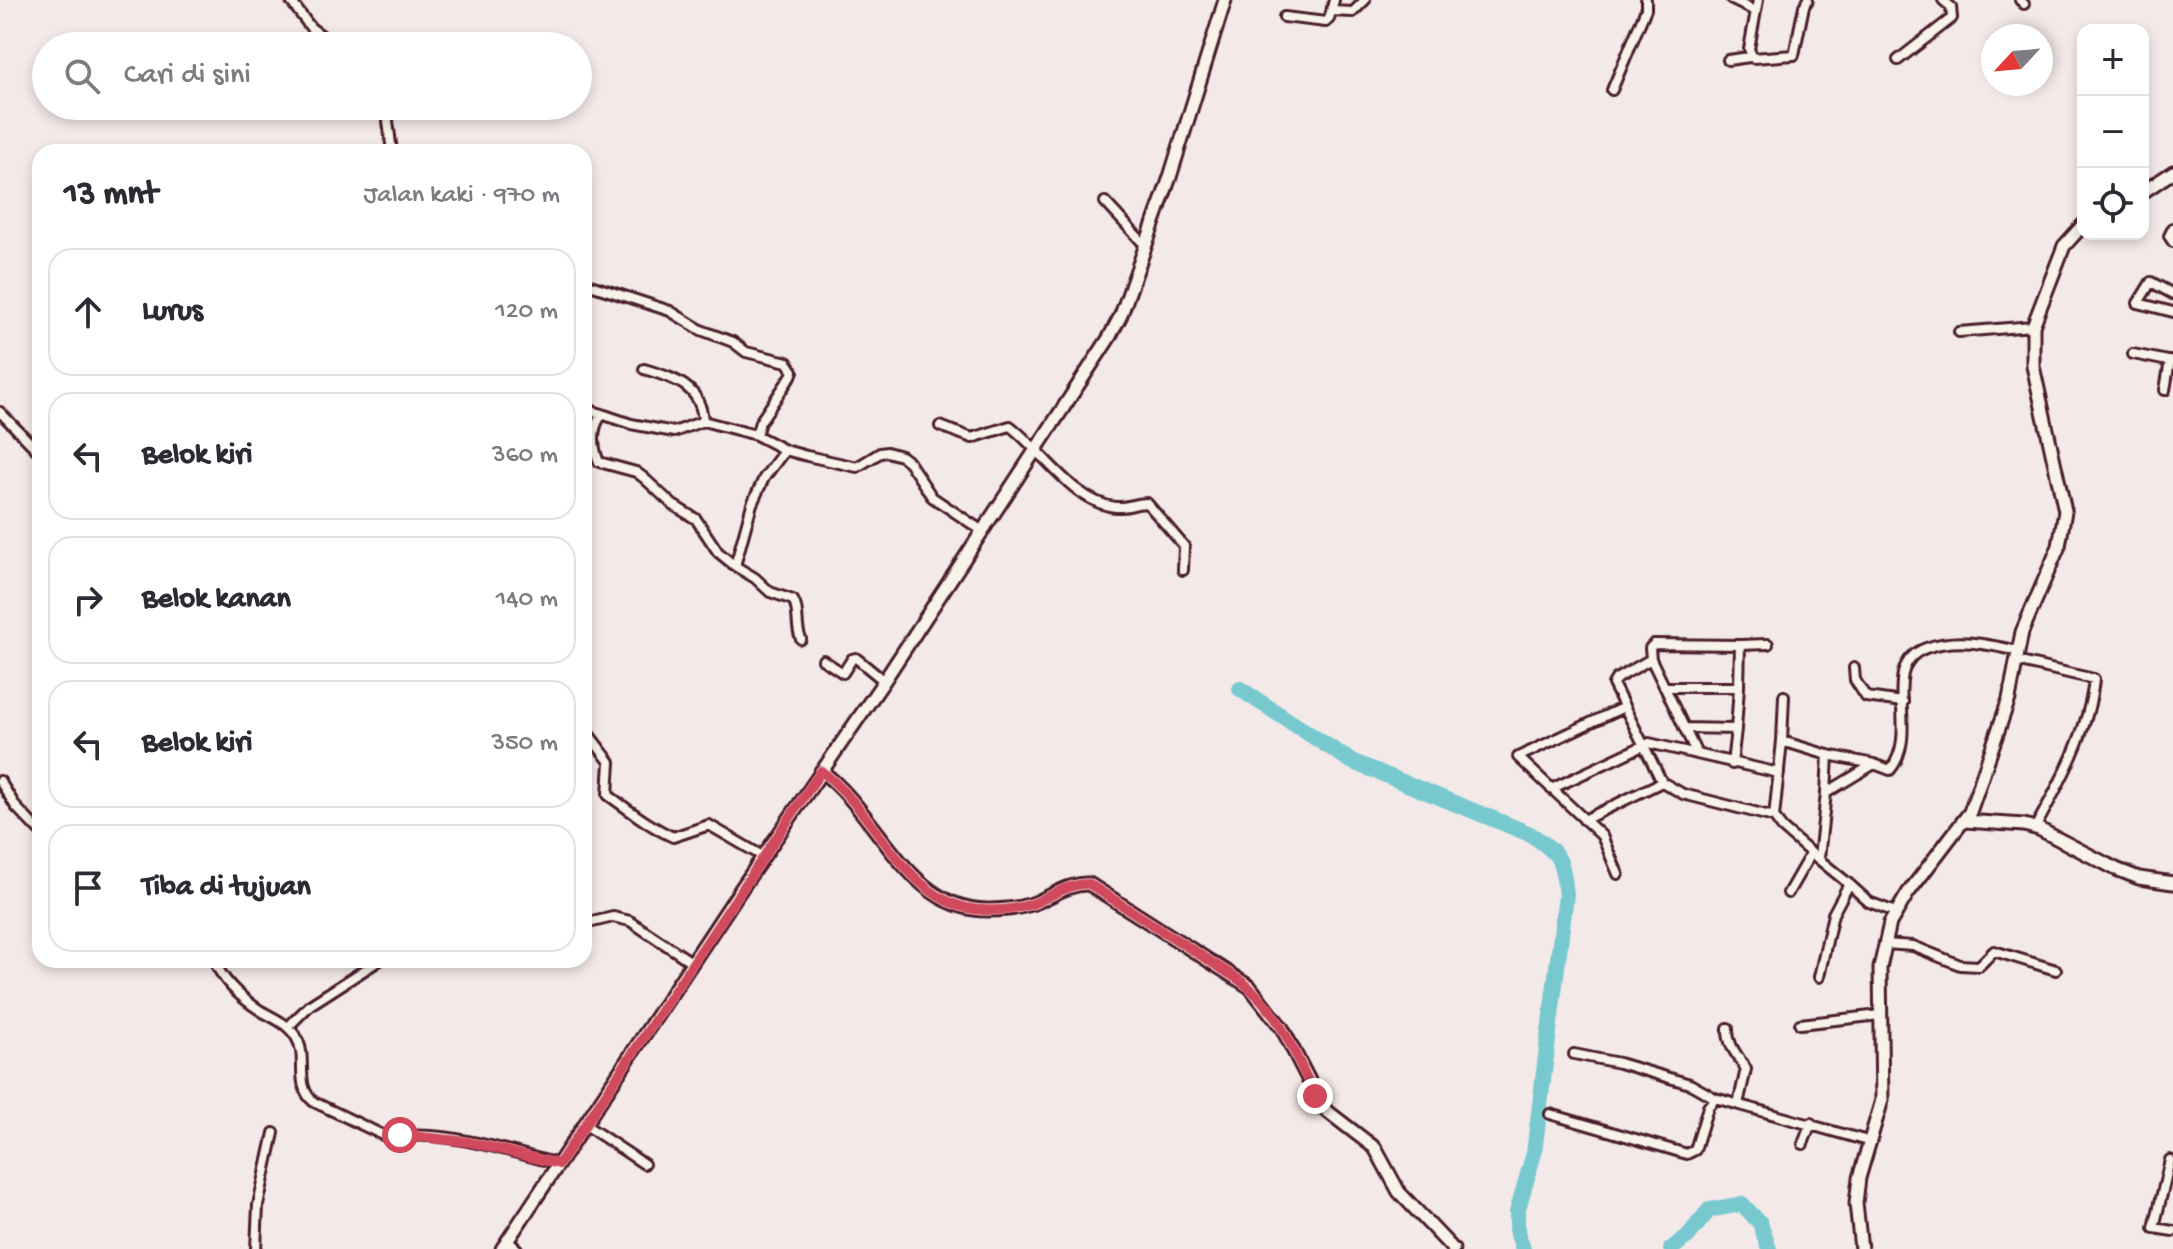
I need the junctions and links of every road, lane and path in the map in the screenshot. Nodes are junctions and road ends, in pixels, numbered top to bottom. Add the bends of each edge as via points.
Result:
1 (290, 0) edge
2 (1225, 0) edge
3 (1334, 0) edge
4 (1365, 0) edge
5 (1646, 0) edge
6 (1732, 0) edge
7 (1758, 0) edge
8 (1808, 0) edge
9 (1943, 0) edge
10 (1755, 11) junction
11 (1335, 12) junction
12 (1284, 17) dead end
13 (317, 32) edge
14 (1750, 57) junction
15 (1728, 60) dead end
16 (1898, 60) dead end
17 (1612, 90) dead end
18 (388, 120) edge
19 (391, 144) edge
20 (2173, 172) edge
21 (2149, 188) edge
22 (1105, 202) dead end
23 (2173, 228) edge
24 (2077, 232) edge
25 (2173, 242) edge
26 (1145, 245) junction
27 (592, 286) edge
28 (2173, 294) edge
29 (2173, 312) edge
30 (2033, 326) junction
31 (1959, 332) dead end
32 (2133, 354) dead end
33 (2171, 362) edge
34 (644, 369) dead end
35 (2165, 390) dead end
36 (0, 412) edge
37 (592, 412) edge
38 (601, 416) junction
39 (703, 421) junction
40 (940, 426) dead end
41 (756, 435) junction
42 (32, 445) edge
43 (1034, 449) junction
44 (785, 450) junction
45 (981, 530) junction
46 (735, 566) junction
47 (1183, 570) dead end
48 (801, 639) dead end
49 (1768, 644) dead end
50 (1740, 645) junction
51 (2017, 656) junction
52 (1651, 659) junction
53 (823, 660) dead end
54 (1854, 668) dead end
55 (884, 681) junction
56 (1665, 687) junction
57 (1739, 687) junction
58 (1784, 696) dead end
59 (1903, 702) junction
60 (1624, 707) junction
61 (1684, 728) junction
62 (1736, 729) junction
63 (592, 738) edge
64 (1782, 741) junction
65 (1644, 743) junction
66 (1696, 752) junction
67 (1828, 755) junction
68 (1732, 764) junction
69 (1874, 764) junction
70 (821, 771) junction
71 (1779, 773) junction
72 (0, 781) edge
73 (1662, 782) junction
74 (1551, 789) junction
75 (1826, 793) junction
76 (1774, 817) junction
77 (1584, 820) junction
78 (1965, 821) junction
79 (32, 824) edge
80 (2035, 828) junction
81 (1815, 856) junction
82 (764, 857) junction
83 (1618, 874) dead end
84 (2173, 883) edge
85 (1849, 884) junction
86 (1788, 893) dead end
87 (1895, 912) junction
88 (592, 922) edge
89 (1885, 944) junction
90 (693, 963) junction
91 (218, 968) edge
92 (367, 968) edge
93 (2056, 970) dead end
94 (1819, 977) dead end
95 (1880, 1015) junction
96 (1800, 1024) dead end
97 (288, 1027) junction
98 (1728, 1028) dead end
99 (1574, 1054) dead end
100 (1715, 1098) junction
101 (1738, 1104) junction
102 (1550, 1114) dead end
103 (1811, 1123) junction
104 (584, 1124) junction
105 (274, 1133) dead end
106 (1871, 1142) junction
107 (1803, 1144) dead end
108 (2159, 1158) dead end
109 (2172, 1161) edge
110 (559, 1164) junction
111 (644, 1164) dead end
112 (2173, 1231) edge
113 (504, 1245) edge
114 (256, 1249) edge
115 (517, 1249) edge
116 (1453, 1249) edge
117 (1861, 1249) edge

1 - 13 street
2 - 26 street
3 - 11 street
4 - 11 street via 1355,11
5 - 17 street
6 - 10 street
7 - 10 street
8 - 14 street via 1794,55
9 - 16 street via 1951,7 1952,18
10 - 14 street
11 - 12 street via 1321,23
14 - 15 street
18 - 19 street
20 - 21 street
22 - 26 street
23 - 25 street
24 - 30 street via 2064,246
26 - 43 street via 1109,338
27 - 41 street via 670,311 746,352 787,362 791,376
28 - 29 street via 2151,282 2138,303
30 - 31 street
30 - 51 street via 2033,366 2065,511 2059,546
32 - 33 street
33 - 35 street
34 - 39 street via 691,389
36 - 42 street
37 - 38 street
38 - 39 street via 674,432
38 - 46 street via 594,433 599,462 644,478 696,519 718,552
39 - 41 street
40 - 43 street via 972,438 1010,426
41 - 44 street
43 - 45 street
43 - 47 street via 1095,502 1113,507 1147,503 1184,546
44 - 45 street via 857,467 880,453 901,456 932,497
44 - 46 street via 752,504
45 - 55 street
46 - 48 street via 770,592 793,600
49 - 50 street
50 - 52 street via 1654,644
50 - 57 street
51 - 59 street via 1983,642 1944,642 1921,650 1901,670
51 - 78 street via 1997,738
51 - 80 street via 2094,679 2088,714
52 - 56 street
52 - 60 street via 1613,681
53 - 55 street via 843,673 856,658
54 - 59 street via 1866,697
55 - 70 street
56 - 57 street
56 - 61 street
57 - 62 street
58 - 64 street
59 - 69 street via 1896,763 1890,770
60 - 65 street
60 - 74 street via 1518,757
61 - 62 street
61 - 66 street
62 - 68 street
63 - 82 street via 610,762 608,795 646,823 673,837 709,825
64 - 67 street
64 - 71 street
65 - 66 street
65 - 73 street
65 - 74 street
66 - 68 street
67 - 69 street
67 - 75 street
68 - 71 street
69 - 75 street
70 - 82 street
70 - 116 street via 849,794 913,877 951,903 1000,910 1089,884 1250,987 1282,1028 1323,1108 1375,1148 1399,1192
71 - 76 street
72 - 79 street
73 - 76 street via 1683,794
73 - 77 street
74 - 77 street
75 - 81 street
76 - 81 street
77 - 83 street via 1602,836
78 - 80 street
78 - 87 street
80 - 84 street via 2139,878
81 - 85 street
81 - 86 street
82 - 90 street
85 - 87 street via 1869,902
85 - 94 street via 1833,914
87 - 89 street
88 - 90 street via 630,921
89 - 93 street via 1922,948 1960,965 1979,966 1994,951
89 - 95 street
90 - 104 street
91 - 97 street via 256,1008
92 - 97 street via 322,995
95 - 96 street
95 - 106 street via 1882,1100
97 - 110 street via 302,1051 302,1085 314,1102 389,1138 404,1133 469,1142
98 - 101 street via 1735,1054 1746,1069
99 - 100 street via 1690,1084
100 - 101 street
100 - 102 street via 1695,1150 1687,1154
101 - 103 street
103 - 106 street
103 - 107 street
104 - 110 street
104 - 111 street
105 - 114 street via 258,1205
106 - 117 street via 1856,1203
108 - 109 street
109 - 112 street via 2154,1228
110 - 113 street
113 - 115 street

